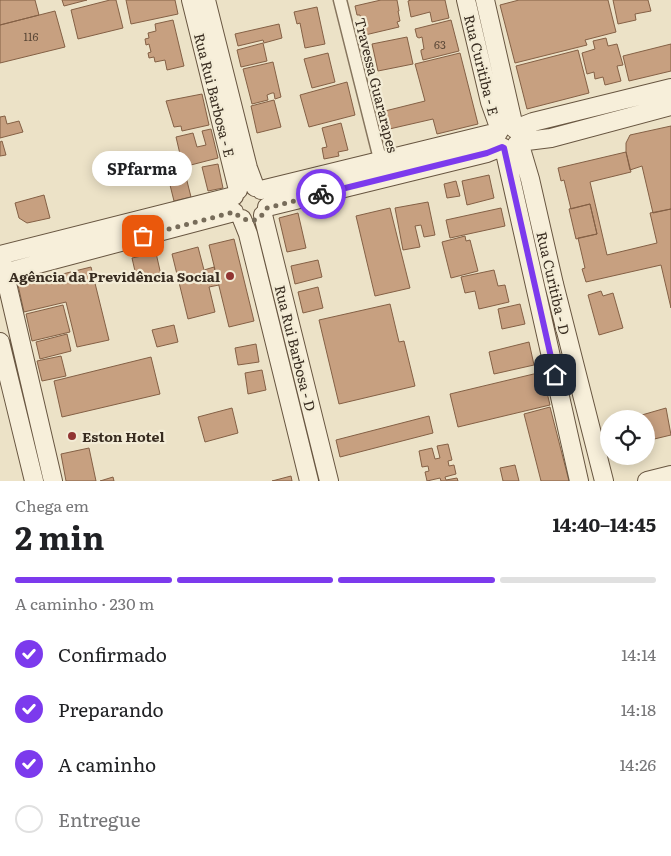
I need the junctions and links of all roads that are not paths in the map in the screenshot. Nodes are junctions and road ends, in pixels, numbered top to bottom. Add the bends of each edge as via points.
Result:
1 (191, 0) edge
2 (206, 0) edge
3 (340, 0) edge
4 (466, 0) edge
5 (485, 0) edge
6 (671, 88) edge
7 (671, 106) edge
8 (509, 137) junction
9 (380, 160) junction
10 (316, 177) junction
11 (384, 178) junction
12 (319, 194) junction
13 (244, 199) junction
14 (265, 211) junction
15 (0, 255) edge
16 (2, 274) edge
17 (0, 342) edge
18 (671, 475) edge
19 (34, 481) edge
20 (53, 481) edge
21 (309, 481) edge
22 (329, 481) edge
23 (579, 481) edge
24 (604, 481) edge
25 (647, 481) edge

1 - 13 street, Rua Rui Barbosa - E
2 - 13 street, Rua Rui Barbosa - E via 248,168
3 - 9 street, Travessa Guararapes
4 - 8 street, Rua Curitiba - E via 490,102
5 - 8 street, Rua Curitiba - E
6 - 8 street via 533,122
7 - 8 street via 551,138
8 - 9 street via 490,134
8 - 11 street via 487,153
8 - 23 street, Rua Curitiba - D
8 - 24 street, Rua Curitiba - D via 522,152 530,178
9 - 10 street
9 - 11 street, Travessa Guararapes
10 - 12 street
10 - 13 street
11 - 12 street
12 - 14 street
13 - 14 street, Rua Rui Barbosa - D via 266,198
13 - 14 street via 253,221
13 - 15 street
13 - 16 street
13 - 21 street, Rua Rui Barbosa - D via 248,234
14 - 22 street, Rua Rui Barbosa - D
15 - 16 street
16 - 20 street
17 - 19 street
18 - 25 street

